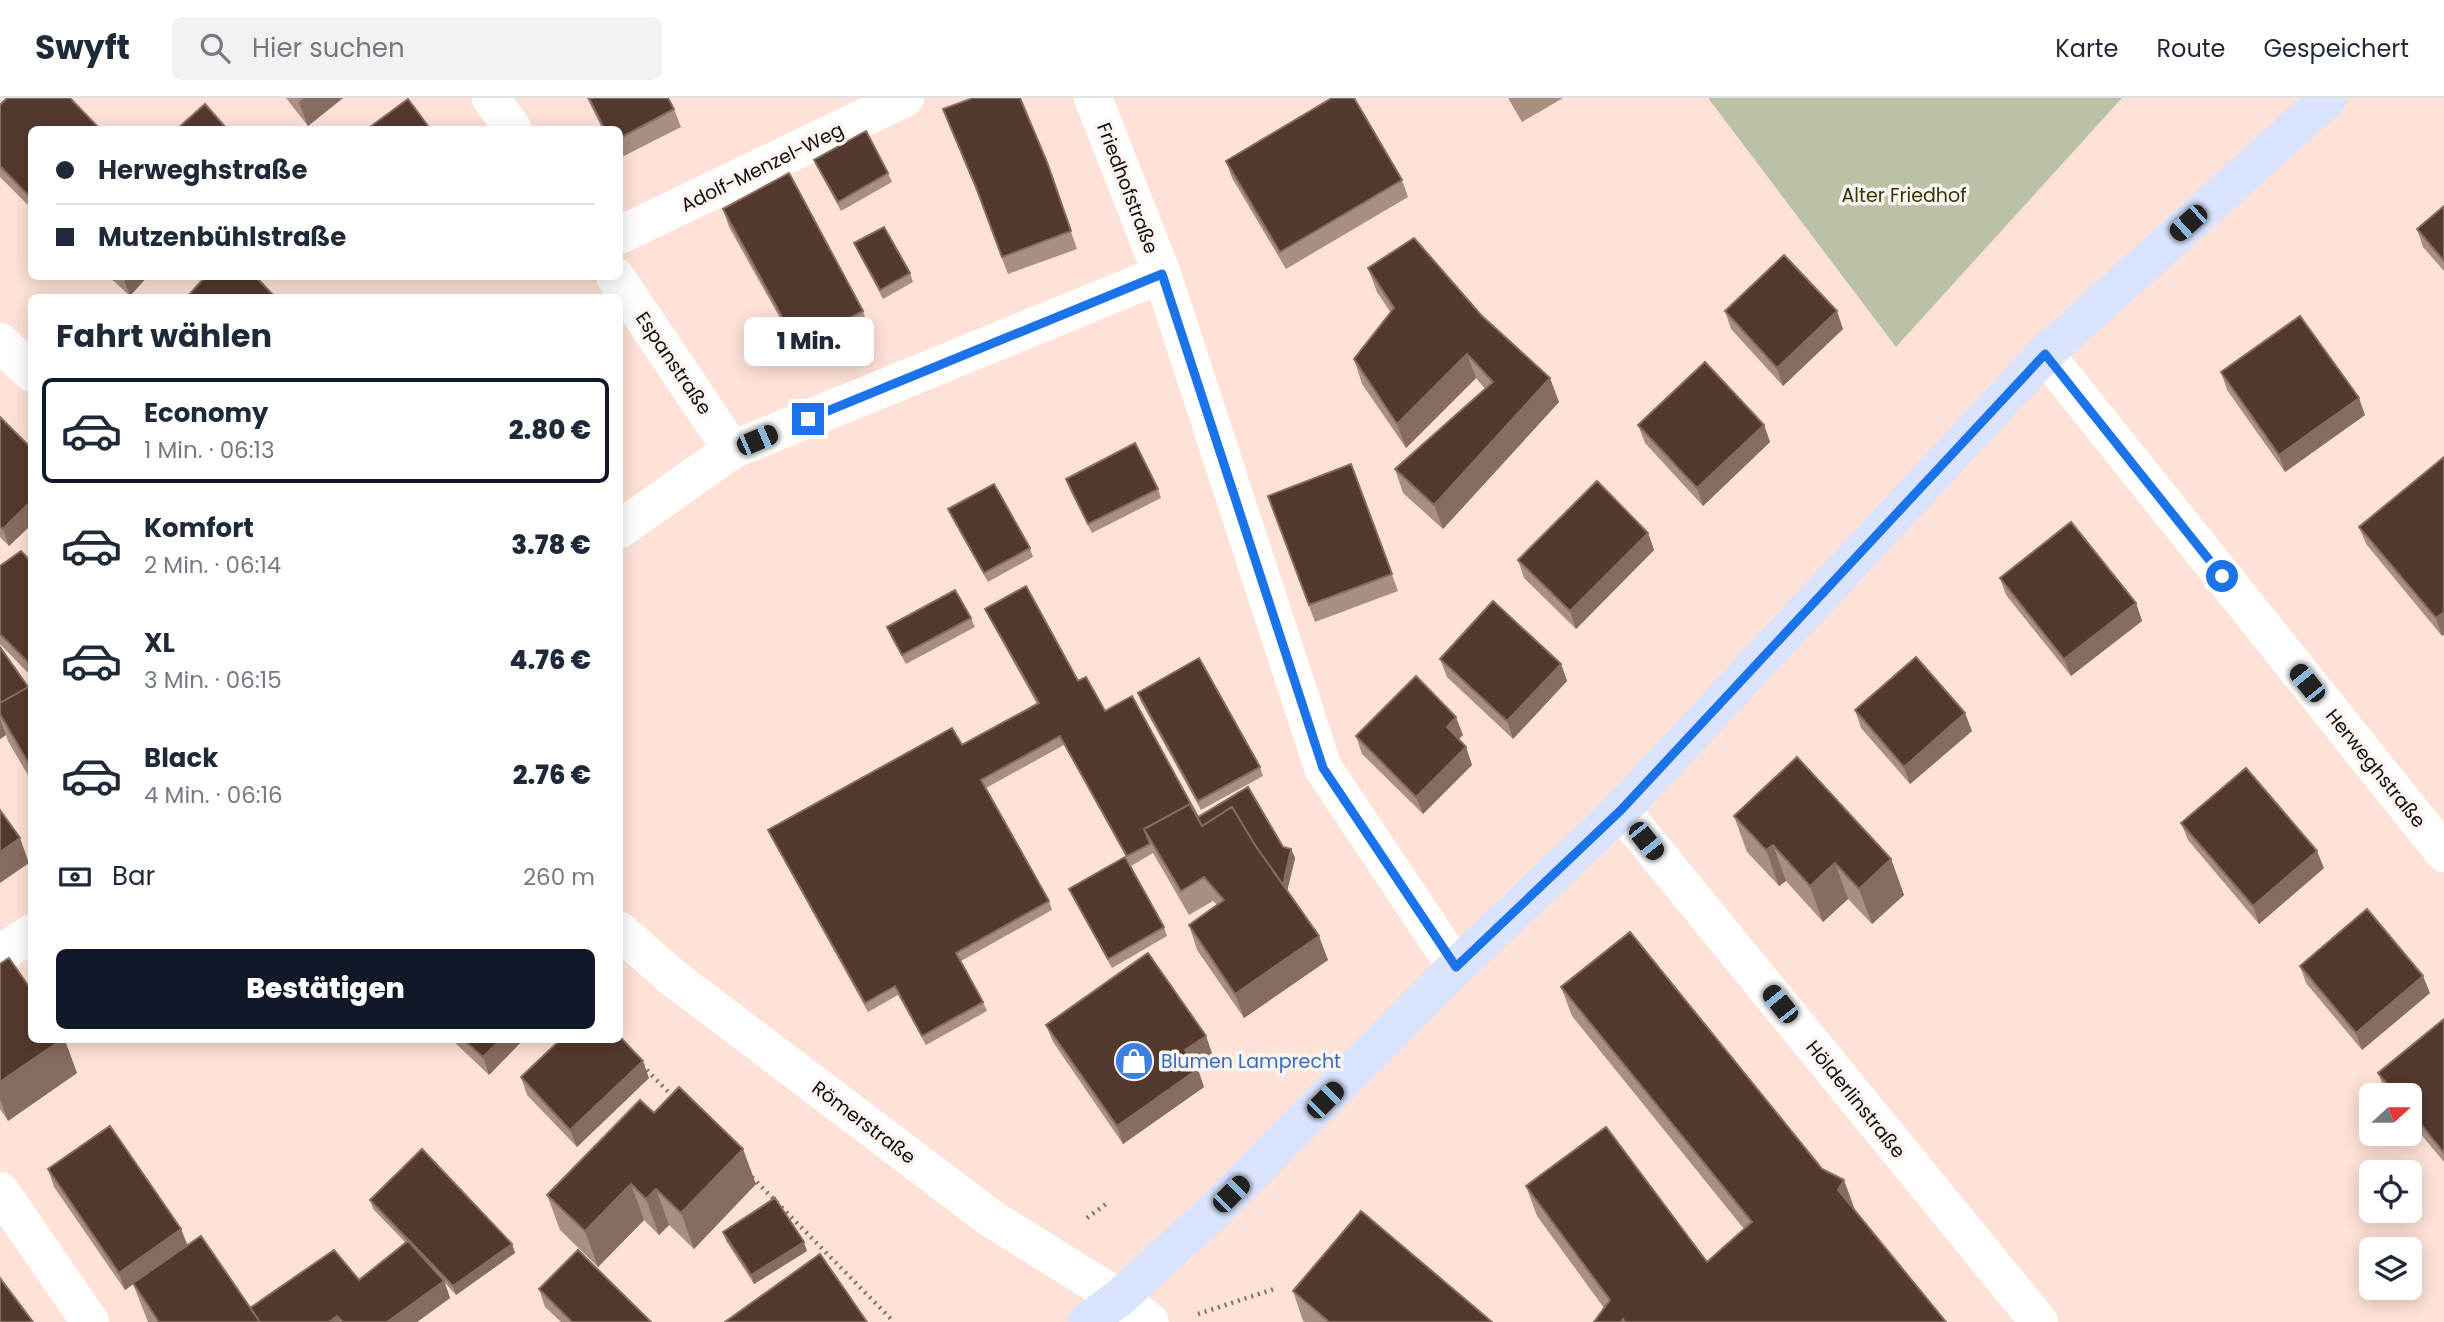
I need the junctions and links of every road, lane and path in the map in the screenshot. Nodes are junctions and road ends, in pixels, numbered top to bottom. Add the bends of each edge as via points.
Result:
1 (491, 98) edge
2 (905, 98) edge
3 (1093, 98) edge
4 (2328, 98) edge
5 (510, 126) edge
6 (623, 234) edge
7 (1162, 274) junction
8 (618, 280) edge
9 (0, 342) edge
10 (2045, 354) junction
11 (28, 369) edge
12 (732, 450) junction
13 (623, 527) edge
14 (1621, 810) junction
15 (2444, 853) edge
16 (623, 934) edge
17 (28, 936) edge
18 (0, 954) edge
19 (1456, 967) junction
20 (636, 1059) edge
21 (684, 1108) edge
22 (751, 1176) dead end
23 (0, 1191) edge
24 (1277, 1288) dead end
25 (1119, 1298) junction
26 (1168, 1320) edge
27 (90, 1322) edge
28 (894, 1322) edge
29 (1087, 1322) edge
30 (2039, 1322) edge

1 - 5 street
2 - 6 street, Adolf-Menzel-Weg
3 - 7 street, Friedhofstraße
4 - 10 main road
7 - 12 street
7 - 19 street, Friedhofstraße via 1323,768
8 - 12 street, Espanstraße
9 - 11 street
10 - 14 main road
10 - 15 street, Herweghstraße
12 - 13 street
14 - 19 main road
14 - 30 street, Hölderlinstraße
16 - 25 street, Römerstraße via 671,977 992,1219
17 - 18 street
19 - 25 main road via 1212,1213
20 - 21 path
22 - 28 path
23 - 27 street
24 - 26 path
25 - 26 street, Römerstraße
25 - 29 main road

